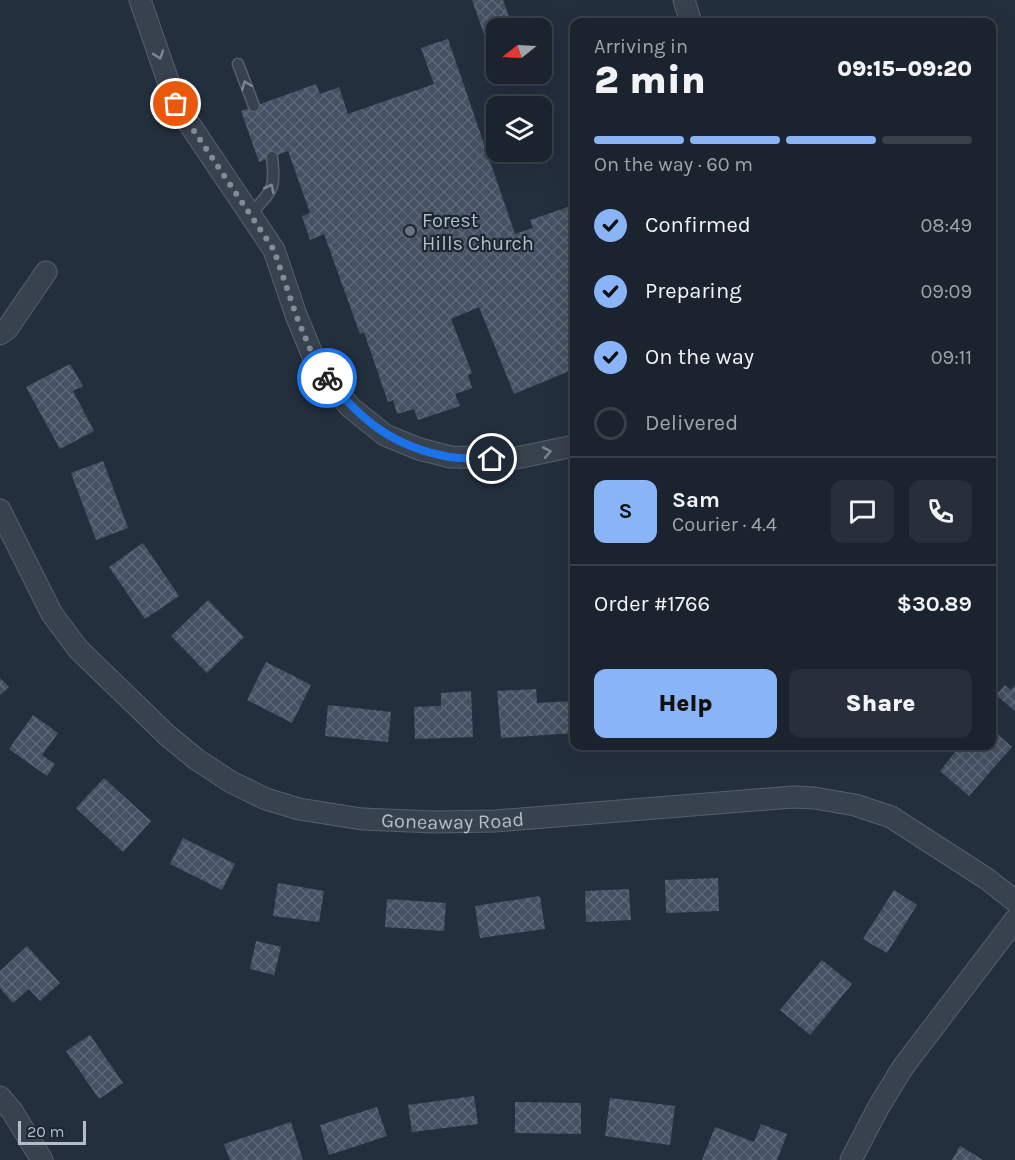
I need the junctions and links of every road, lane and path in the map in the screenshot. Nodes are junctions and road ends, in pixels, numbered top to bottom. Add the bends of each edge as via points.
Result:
1 (140, 0) edge
2 (684, 0) edge
3 (690, 18) edge
4 (238, 64) dead end
5 (254, 106) dead end
6 (272, 157) dead end
7 (250, 214) junction
8 (46, 272) dead end
9 (0, 334) edge
10 (570, 447) edge
11 (0, 510) edge
12 (9, 549) edge
13 (1015, 901) edge
14 (1015, 920) edge
15 (0, 1097) edge
16 (42, 1160) edge
17 (851, 1160) edge

1 -> 7 street via 176,104
2 - 3 street
5 -> 4 lane
7 -> 6 lane via 269,194 275,181
7 -> 10 street via 274,250 317,366 350,406 385,435 451,457 516,458
8 - 9 street
11 - 12 street, Goneaway Road
12 - 13 street, Goneaway Road via 92,665 196,759 266,799 299,809 362,819 434,822 814,798 855,805 891,817
14 - 17 street via 903,1067
15 - 16 street

